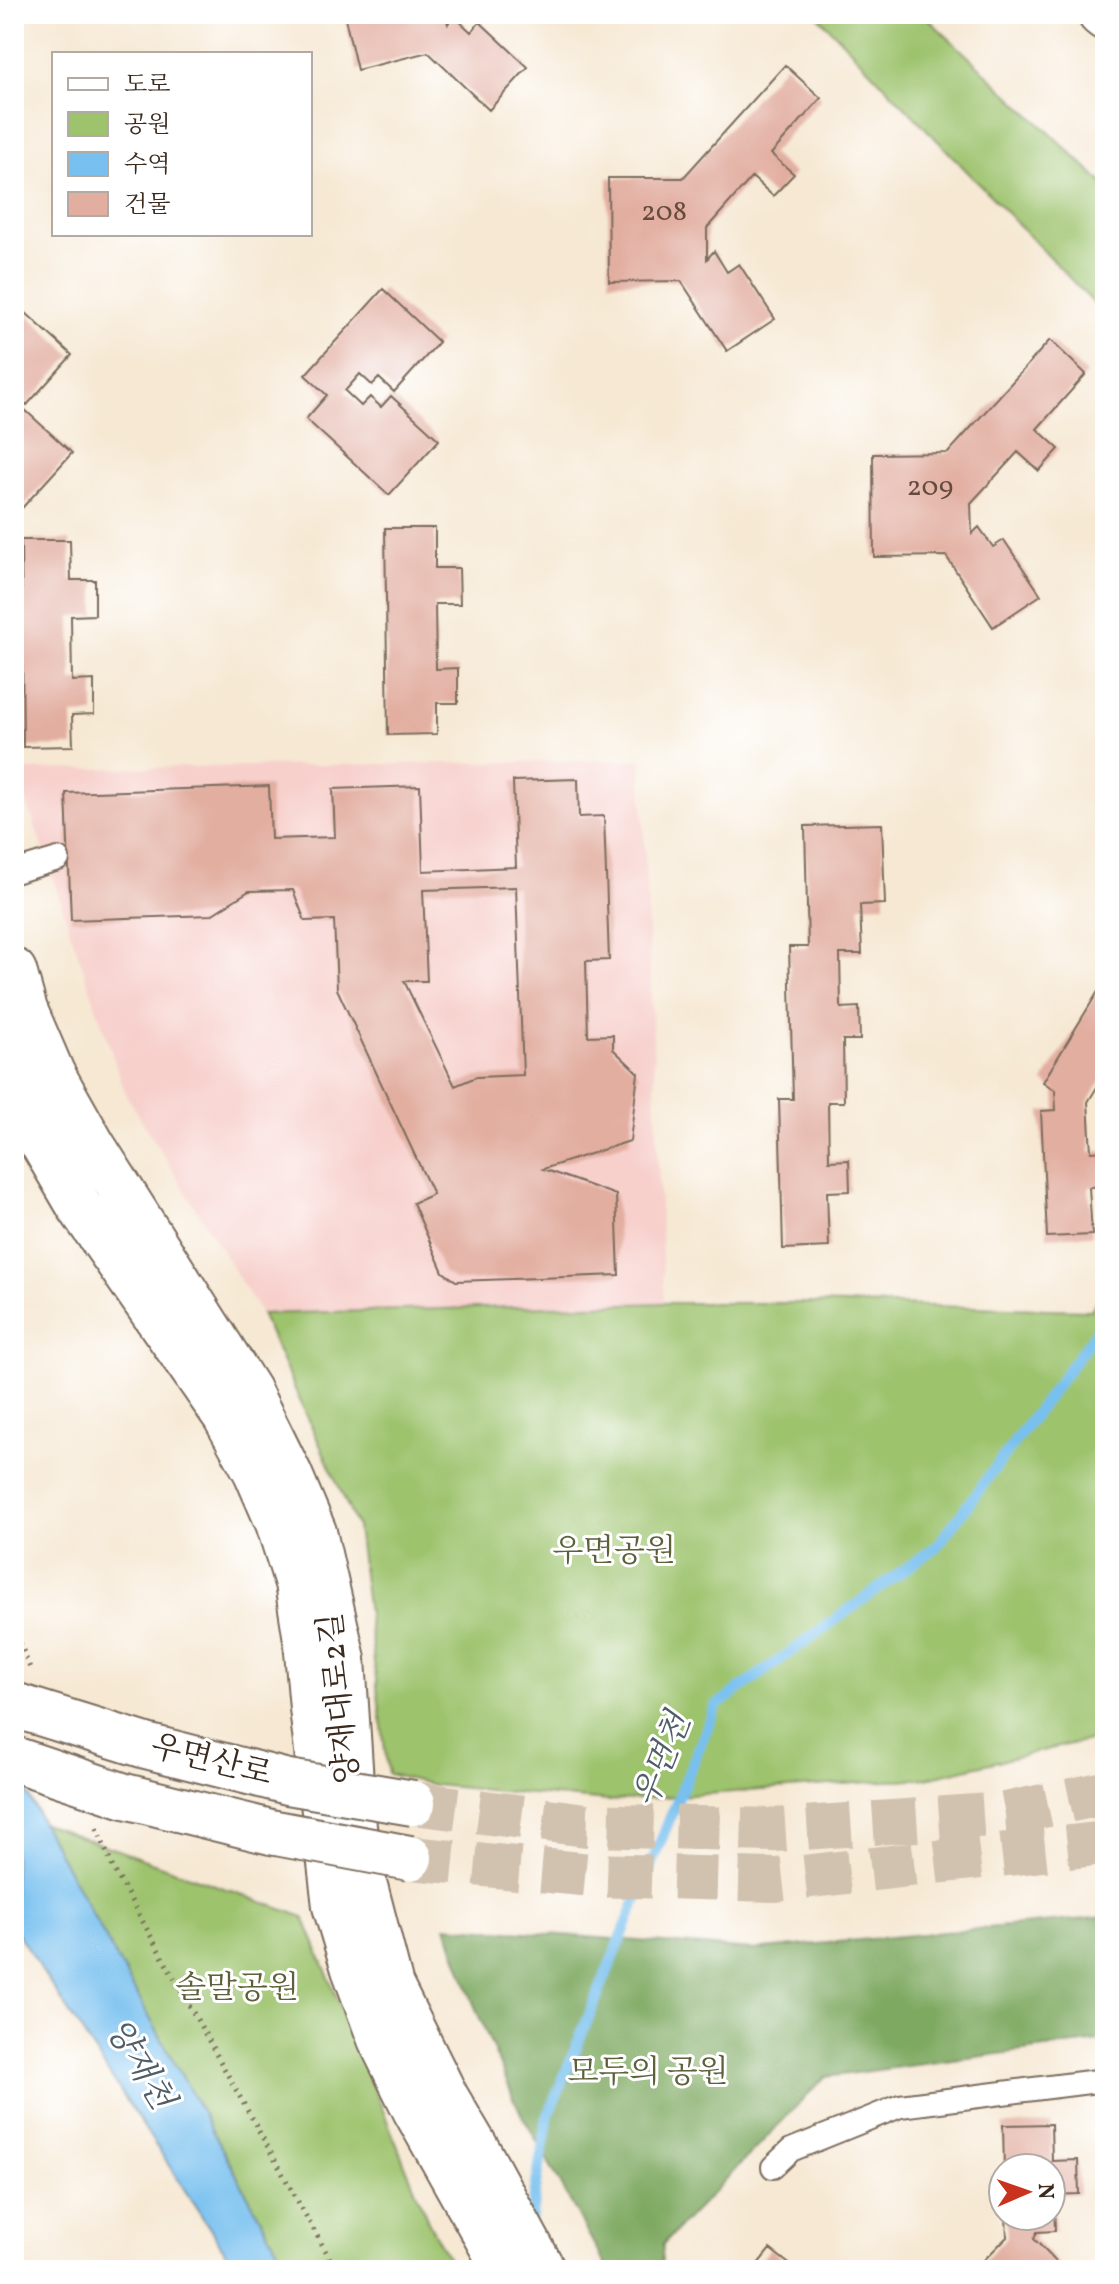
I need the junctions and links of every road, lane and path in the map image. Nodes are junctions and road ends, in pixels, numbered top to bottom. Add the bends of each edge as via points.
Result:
1 (1100, 14) edge
2 (1105, 18) edge
3 (58, 859) dead end
4 (14, 872) edge
5 (14, 971) edge
6 (14, 1082) edge
7 (14, 1628) edge
8 (23, 1688) edge
9 (14, 1759) edge
10 (413, 1803) tunnel mouth
11 (96, 1825) dead end
12 (410, 1858) tunnel mouth
13 (1105, 2080) edge
14 (773, 2167) dead end
15 (336, 2270) edge
16 (505, 2270) edge
17 (543, 2270) edge

1 - 2 main road
3 - 4 lane
5 - 17 main road, 양재대로2길 via 52,1073 248,1390 314,1532 343,1659 354,1828 391,1986
6 - 16 main road, 양재대로2길 via 79,1206 225,1416 278,1523 297,1583 335,1906 354,1969 415,2110
7 - 8 path
8 - 10 main road, 우면산로, bridge via 146,1746 288,1782
9 - 12 main road, 우면산로, bridge via 125,1796 256,1829
11 - 15 path via 113,1868
13 - 14 lane via 900,2106 791,2150

